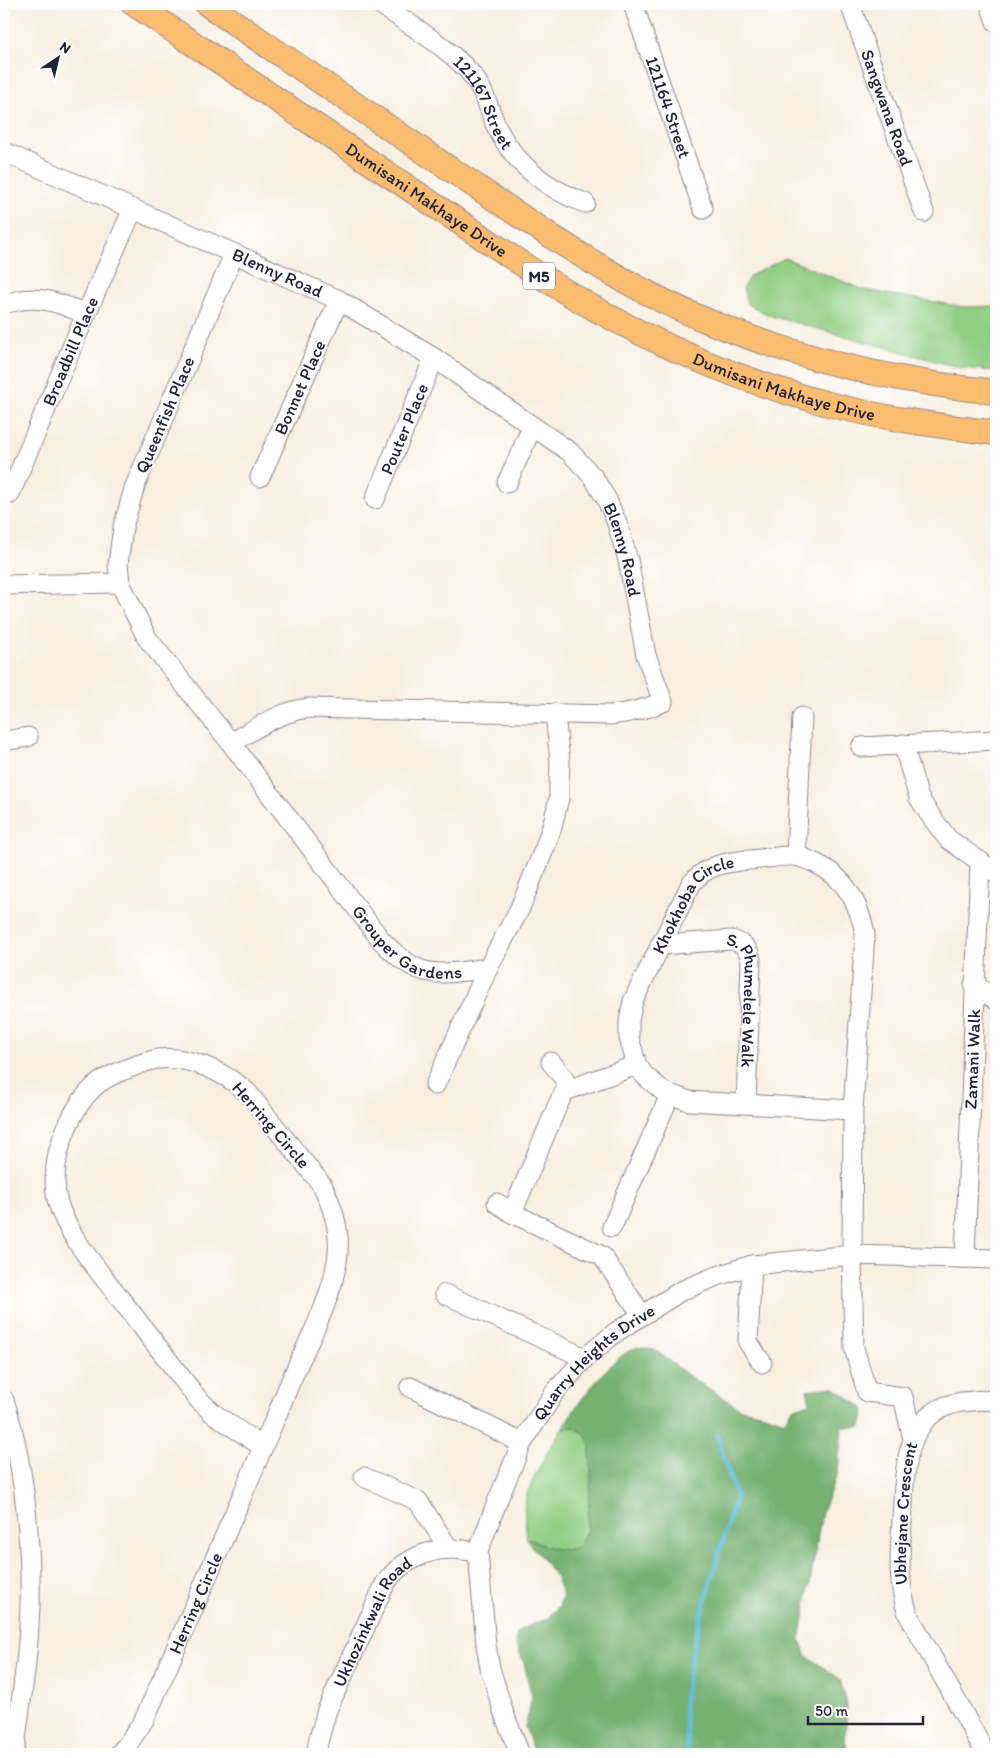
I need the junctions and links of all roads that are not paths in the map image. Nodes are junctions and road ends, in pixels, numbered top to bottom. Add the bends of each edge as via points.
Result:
1 (134, 4) edge
2 (207, 4) edge
3 (380, 4) edge
4 (633, 4) edge
5 (850, 4) edge
6 (990, 4) edge
7 (996, 22) edge
8 (4, 152) edge
9 (584, 203) dead end
10 (133, 209) junction
11 (703, 209) dead end
12 (924, 212) dead end
13 (234, 254) junction
14 (339, 300) junction
15 (4, 304) edge
16 (86, 314) junction
17 (434, 358) junction
18 (996, 392) edge
19 (532, 427) junction
20 (996, 433) edge
21 (260, 477) dead end
22 (507, 483) dead end
23 (10, 494) dead end
24 (375, 499) dead end
25 (120, 583) junction
26 (4, 585) edge
27 (556, 714) junction
28 (802, 718) dead end
29 (28, 737) dead end
30 (996, 740) edge
31 (4, 741) edge
32 (231, 743) junction
33 (903, 744) junction
34 (861, 747) dead end
35 (796, 856) junction
36 (980, 861) junction
37 (996, 873) edge
38 (660, 945) junction
39 (488, 968) junction
40 (974, 984) junction
41 (996, 1000) edge
42 (551, 1062) dead end
43 (637, 1066) junction
44 (435, 1085) dead end
45 (568, 1088) junction
46 (670, 1095) junction
47 (746, 1104) junction
48 (853, 1110) junction
49 (612, 1228) dead end
50 (852, 1255) junction
51 (965, 1258) junction
52 (996, 1259) edge
53 (752, 1265) junction
54 (446, 1294) dead end
55 (642, 1315) junction
56 (585, 1358) junction
57 (762, 1363) dead end
58 (410, 1387) dead end
59 (4, 1400) edge
60 (996, 1401) edge
61 (913, 1439) junction
62 (522, 1443) junction
63 (263, 1446) junction
64 (364, 1477) dead end
65 (449, 1549) junction
66 (478, 1552) junction
67 (14, 1754) edge
68 (119, 1754) edge
69 (317, 1754) edge
70 (520, 1754) edge
71 (986, 1754) edge

1 - 20 main road, Dumisani Makhaye Drive / M5 via 540,276 630,328 740,376 831,404 898,419
2 - 18 main road, Dumisani Makhaye Drive / M5 via 575,252 663,301 753,338 844,367 943,387
3 - 9 street, 121167 Street via 462,64 485,96 497,128 513,155 554,188
4 - 11 street, 121164 Street
5 - 12 street, Sangwana Road
6 - 7 street
8 - 10 street, Blenny Road
10 - 13 street, Blenny Road
10 - 16 street, Broadbill Place
13 - 14 street, Blenny Road
13 - 25 street, Queenfish Place via 135,486 123,527 118,564
14 - 17 street, Blenny Road
14 - 21 street, Bonnet Place
15 - 16 street via 46,299
16 - 23 street, Broadbill Place
17 - 19 street, Blenny Road
17 - 24 street, Pouter Place
19 - 22 street
19 - 27 street, Blenny Road via 570,452 593,477 607,500 628,560 646,656 663,702 611,715
25 - 26 street
25 - 32 street, Grouper Gardens via 147,638
27 - 32 street via 308,708 275,716
27 - 39 street, Grouper Gardens via 560,784 552,827 520,908
28 - 35 street
29 - 31 street
30 - 33 street
32 - 39 street, Grouper Gardens via 381,940 401,960 423,972
33 - 34 street
33 - 36 street via 919,798 932,818 948,839
35 - 38 street, Khokhoba Circle via 725,862 702,871 691,884
35 - 48 street, Khokhoba Circle via 828,870 840,880 850,892 862,918 865,934
36 - 37 street
36 - 40 street, Zamani Walk
38 - 43 street, Khokhoba Circle via 628,1021
38 - 47 street, S. Phumelele Walk via 731,940 748,949 751,960
39 - 44 street
40 - 41 street
40 - 51 street, Zamani Walk
42 - 45 street
43 - 45 street
43 - 46 street, Khokhoba Circle
45 - 55 street via 504,1208 602,1256
46 - 47 street, Khokhoba Circle via 689,1100
46 - 49 street
47 - 48 street, Khokhoba Circle
48 - 50 street, Khokhoba Circle
50 - 51 street, Quarry Heights Drive
50 - 53 street, Quarry Heights Drive
50 - 61 street, Khokhoba Circle via 854,1348 867,1392 903,1397
51 - 52 street, Quarry Heights Drive
53 - 55 street, Quarry Heights Drive via 681,1291
53 - 57 street via 748,1342
54 - 56 street
55 - 56 street, Quarry Heights Drive
56 - 62 street, Quarry Heights Drive via 555,1392
58 - 62 street
59 - 67 street via 19,1468 30,1573 27,1652
60 - 61 street, Ubhejane Crescent via 956,1403 940,1409 927,1419
61 - 71 street, Ubhejane Crescent via 906,1463 900,1562 903,1597 908,1614
62 - 66 street, Quarry Heights Drive
63 - 63 street, Herring Circle via 333,1283 339,1229 322,1185 247,1092 232,1079 201,1064 173,1059 140,1064 114,1074 92,1088 73,1114 61,1140 55,1171 56,1195 69,1229 198,1399 214,1414
63 - 68 street, Herring Circle via 144,1720
64 - 65 street via 418,1501
65 - 66 street, Ukhozinkwali Road
65 - 69 street, Ukhozinkwali Road via 414,1558 390,1575 327,1710
66 - 70 street, Quarry Heights Drive via 490,1668

